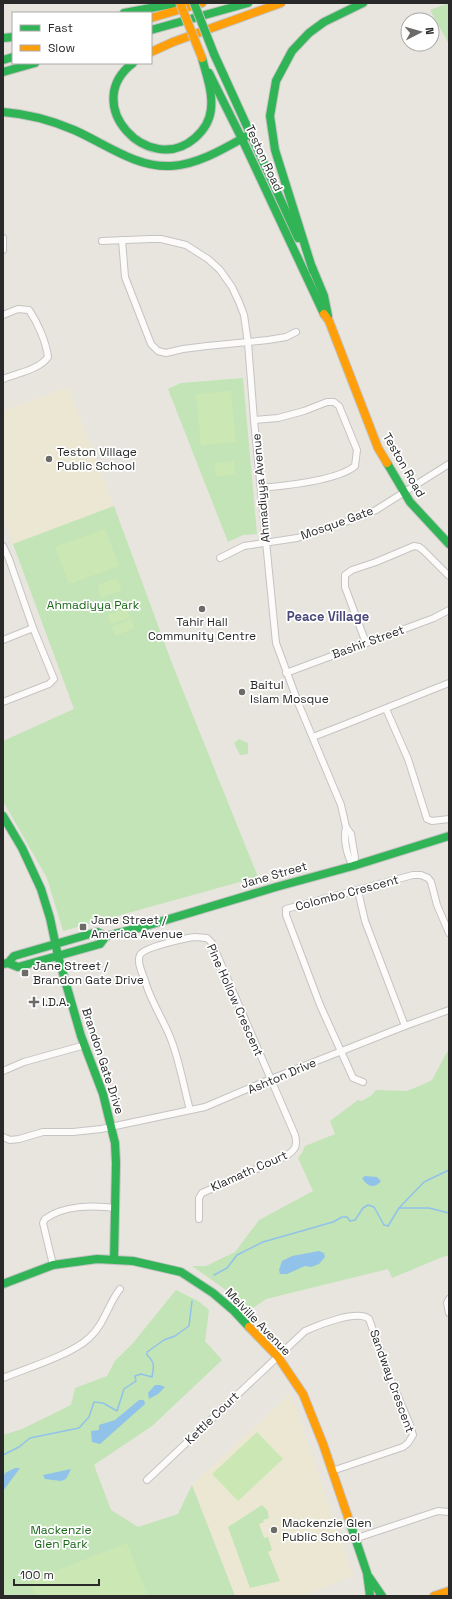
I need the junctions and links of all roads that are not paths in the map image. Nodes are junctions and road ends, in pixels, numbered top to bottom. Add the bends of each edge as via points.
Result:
1 (179, 3) edge
2 (194, 3) edge
3 (202, 3) edge
4 (248, 3) edge
5 (281, 3) edge
6 (363, 3) edge
7 (130, 12) edge
8 (152, 18) edge
9 (152, 30) edge
10 (152, 52) edge
11 (202, 58) junction
12 (31, 64) edge
13 (132, 64) edge
14 (3, 72) edge
15 (3, 112) edge
16 (250, 134) junction
17 (242, 139) junction
18 (3, 238) edge
19 (122, 240) junction
20 (102, 241) dead end
21 (3, 250) edge
22 (313, 271) junction
23 (3, 315) edge
24 (329, 321) junction
25 (296, 332) dead end
26 (248, 343) junction
27 (3, 379) edge
28 (254, 420) junction
29 (449, 464) edge
30 (261, 488) junction
31 (404, 492) junction
32 (266, 542) junction
33 (449, 544) edge
34 (3, 546) edge
35 (220, 558) dead end
36 (6, 560) edge
37 (449, 576) edge
38 (449, 610) edge
39 (33, 628) junction
40 (3, 640) edge
41 (366, 643) junction
42 (286, 673) junction
43 (449, 683) edge
44 (3, 702) edge
45 (386, 710) junction
46 (313, 737) junction
47 (3, 816) edge
48 (449, 819) edge
49 (6, 827) edge
50 (449, 836) edge
51 (353, 866) junction
52 (358, 891) junction
53 (449, 933) edge
54 (106, 936) junction
55 (55, 944) junction
56 (58, 956) junction
57 (6, 964) edge
58 (449, 1010) edge
59 (406, 1026) junction
60 (85, 1045) junction
61 (341, 1052) junction
62 (3, 1071) edge
63 (271, 1079) junction
64 (363, 1082) dead end
65 (190, 1110) junction
66 (112, 1127) junction
67 (3, 1137) edge
68 (116, 1208) junction
69 (199, 1219) dead end
70 (114, 1259) junction
71 (53, 1265) junction
72 (3, 1284) edge
73 (120, 1289) dead end
74 (449, 1299) edge
75 (449, 1313) edge
76 (278, 1357) junction
77 (3, 1378) edge
78 (332, 1471) junction
79 (147, 1480) dead end
80 (449, 1512) edge
81 (354, 1539) junction
82 (367, 1573) junction
83 (449, 1591) edge
84 (370, 1596) edge
85 (382, 1596) edge
86 (434, 1596) edge

1 - 7 main road
1 - 11 main road, Teston Road, bridge
2 - 16 main road, Teston Road, bridge
3 - 8 main road
4 - 9 main road
5 - 10 main road
6 - 22 main road via 324,22 309,33 292,52 276,80 270,116 272,138
11 - 13 main road via 212,97 208,121 195,139 170,149 157,150 144,146 118,124 113,102 114,91 123,72
11 - 17 main road, Teston Road
12 - 14 main road
15 - 17 main road via 45,119 134,158 160,166 180,165
16 - 17 main road
16 - 22 main road, Teston Road
17 - 24 main road, Teston Road via 320,307
18 - 21 street
19 - 20 street, Ahmadiyya Avenue
19 - 26 street, Ahmadiyya Avenue via 150,239 176,242 195,249 208,259 232,287 244,315
19 - 26 street via 125,277 151,344 158,351 166,353 201,346
22 - 24 main road, Teston Road via 324,296
23 - 27 street via 18,309 29,310 48,357 34,367
24 - 31 main road, Teston Road via 378,448
25 - 26 street via 286,337
26 - 28 street, Ahmadiyya Avenue
28 - 30 street, Ahmadiyya Avenue
28 - 30 street via 278,418 334,402 339,406 357,450 356,466 348,470 290,485
29 - 31 street, Mosque Gate
30 - 32 street, Ahmadiyya Avenue
31 - 32 street, Mosque Gate via 376,510 354,519 297,538
31 - 33 main road, Teston Road via 410,502
32 - 35 street, Mosque Gate via 244,546
32 - 42 street, Ahmadiyya Avenue via 274,630
34 - 36 street
36 - 39 street
37 - 41 street via 423,550 414,546 345,575 345,587
38 - 41 street, Bashir Street
39 - 40 street
39 - 44 street via 54,679 49,684
41 - 42 street, Bashir Street
42 - 46 street, Ahmadiyya Avenue
43 - 45 street
45 - 46 street
45 - 48 street via 408,759 427,819
46 - 51 street, Ahmadiyya Avenue via 341,806 346,827 351,834 355,858
47 - 49 main road, Brandon Gate Drive
49 - 55 main road, Brandon Gate Drive via 22,848 39,883
50 - 51 main road, Jane Street
51 - 54 main road, Jane Street
52 - 53 street, Colombo Crescent via 414,876 425,876 431,882 436,905
52 - 59 street via 365,921
52 - 61 street, Colombo Crescent via 286,909 320,1005
54 - 55 main road, Jane Street via 97,932
54 - 56 main road, Jane Street via 100,944
55 - 56 main road, Brandon Gate Drive
55 - 57 main road, Jane Street via 14,956
56 - 57 main road, Jane Street via 18,967
56 - 60 main road, Brandon Gate Drive
58 - 59 street, Ashton Drive
59 - 61 street, Ashton Drive
60 - 62 street via 24,1062
60 - 66 main road, Brandon Gate Drive via 104,1094
61 - 63 street, Ashton Drive
61 - 64 street via 353,1078
63 - 65 street, Ashton Drive via 218,1103
63 - 65 street, Pine Hollow Crescent via 212,943 207,938 196,937 147,949 139,957 140,969 174,1048
63 - 69 street, Klamath Court via 295,1134 296,1148 286,1156 202,1193 199,1198
65 - 66 street, Ashton Drive
66 - 67 street, Ashton Drive via 73,1132 43,1132 10,1140
66 - 68 main road, Brandon Gate Drive via 116,1163
68 - 70 main road, Brandon Gate Drive
68 - 71 street via 84,1207 60,1212 45,1219 43,1223
70 - 71 main road, Melville Avenue
70 - 76 main road, Melville Avenue via 181,1272 199,1282 234,1311
71 - 72 main road, Melville Avenue
73 - 77 street via 90,1338 73,1350
74 - 75 street via 446,1303
76 - 78 main road, Melville Avenue via 303,1394
76 - 78 street, Sandway Crescent via 304,1331 359,1314 369,1319 413,1435 403,1446
76 - 79 street, Kettle Court
78 - 81 main road, Melville Avenue
80 - 81 street via 438,1511
81 - 82 main road, Melville Avenue
82 - 84 main road, Melville Avenue
82 - 85 main road, Melville Avenue
83 - 86 main road

